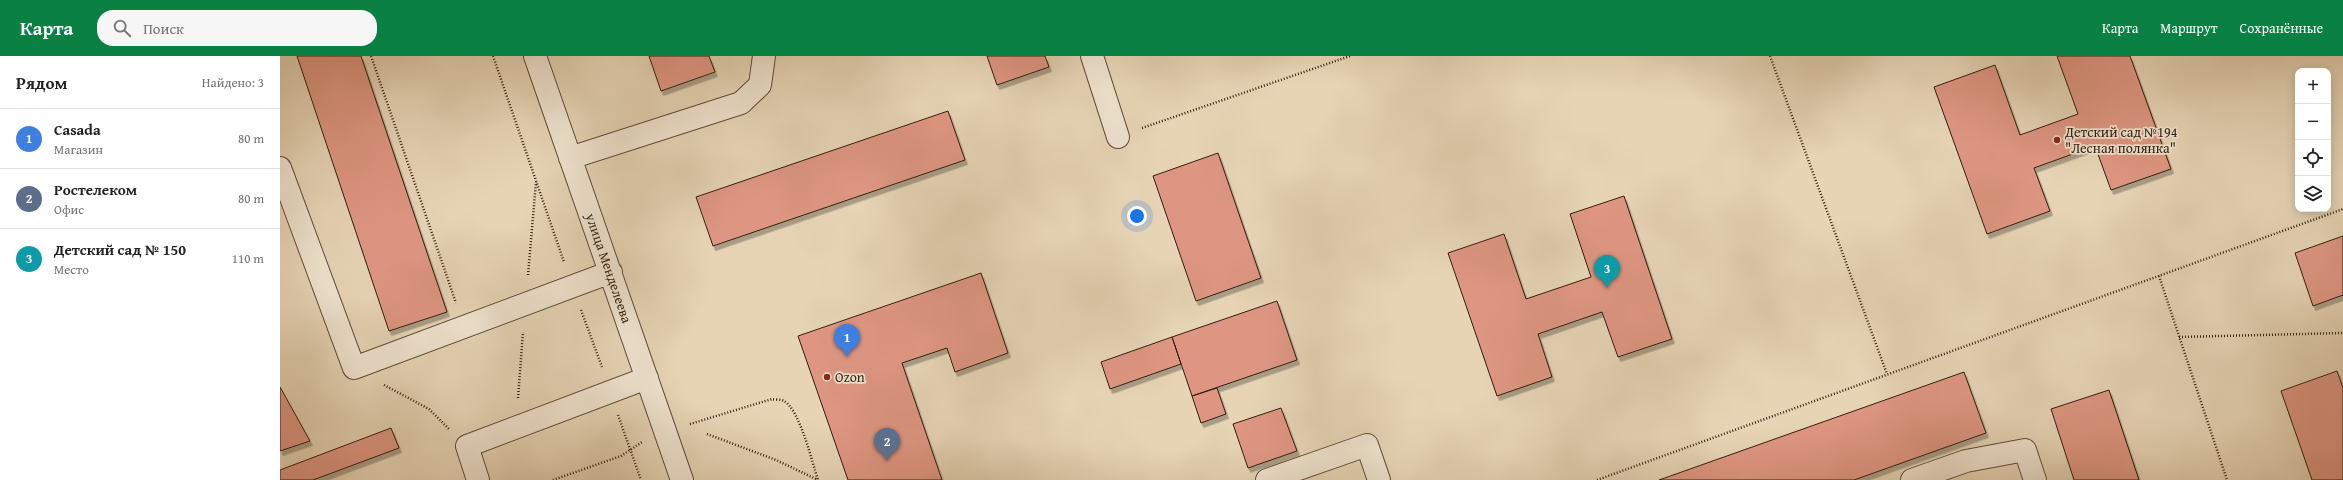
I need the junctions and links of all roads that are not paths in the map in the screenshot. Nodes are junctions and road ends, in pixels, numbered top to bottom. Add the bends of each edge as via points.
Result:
1 (535, 56) edge
2 (764, 56) edge
3 (1092, 56) edge
4 (1118, 137) road end
5 (570, 158) junction
6 (280, 168) edge
7 (611, 272) junction
8 (647, 378) junction
9 (478, 480) edge
10 (682, 480) edge
11 (1267, 480) edge
12 (1379, 480) edge
13 (1912, 480) edge
14 (2035, 480) edge

1 - 5 street, улица Менделеева
2 - 5 street via 760,85 741,103
3 - 4 street
5 - 7 street, улица Менделеева
6 - 7 street via 354,368
7 - 8 street, улица Менделеева
8 - 9 street via 466,446
8 - 10 street, улица Менделеева
11 - 12 street via 1367,445
13 - 14 street via 1966,461 2025,450

